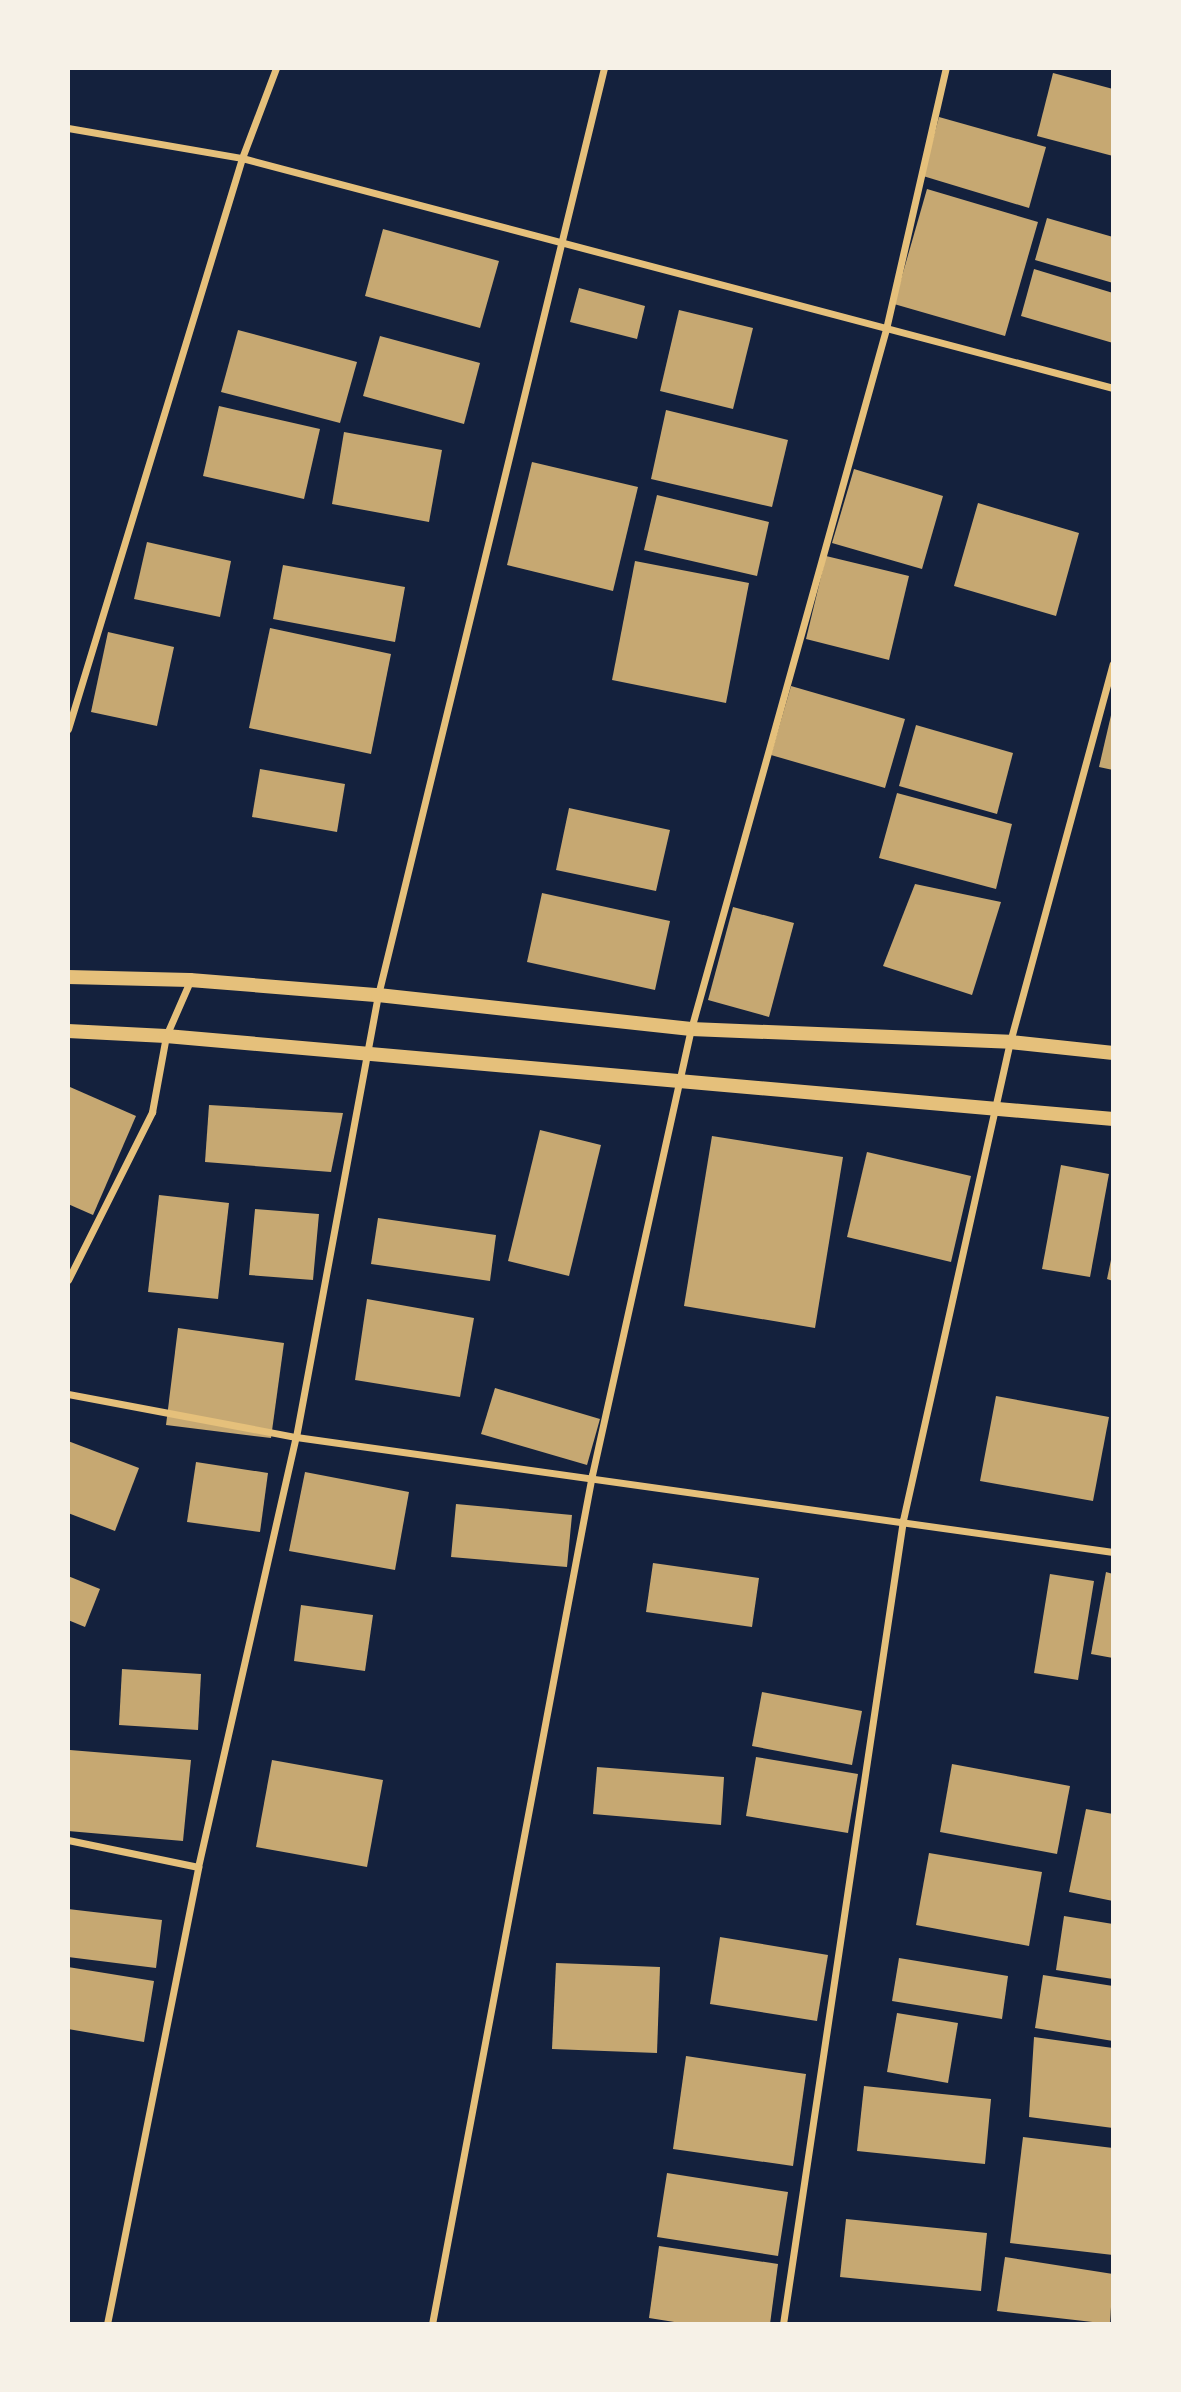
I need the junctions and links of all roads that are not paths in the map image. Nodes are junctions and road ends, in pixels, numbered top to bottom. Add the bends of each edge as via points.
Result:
1 (276, 68) edge
2 (604, 68) edge
3 (946, 68) edge
4 (68, 128) edge
5 (242, 158) junction
6 (563, 243) junction
7 (886, 329) junction
8 (1113, 388) edge
9 (1113, 664) edge
10 (68, 729) edge
11 (68, 977) edge
12 (190, 980) junction
13 (378, 995) junction
14 (691, 1029) junction
15 (68, 1031) edge
16 (166, 1036) junction
17 (1010, 1041) junction
18 (1113, 1052) edge
19 (367, 1057) junction
20 (680, 1083) junction
21 (996, 1106) junction
22 (1113, 1119) edge
23 (68, 1280) edge
24 (68, 1395) edge
25 (296, 1437) junction
26 (592, 1475) junction
27 (903, 1520) junction
28 (1113, 1552) edge
29 (68, 1840) edge
30 (198, 1867) junction
31 (107, 2324) edge
32 (432, 2324) edge
33 (783, 2324) edge

1 - 5 street
2 - 6 street
3 - 7 street
4 - 5 street
5 - 6 street
5 - 10 street
6 - 7 street
6 - 13 street
7 - 8 street
7 - 14 street
9 - 17 street
11 - 12 main road
12 - 13 main road
12 - 16 street
13 - 14 main road
13 - 19 street
14 - 17 main road
14 - 20 street
15 - 16 main road
16 - 19 main road
16 - 23 street via 152,1112
17 - 18 main road
17 - 21 street
19 - 20 main road
19 - 25 street
20 - 21 main road
20 - 26 street
21 - 22 main road
21 - 27 street
24 - 25 street
25 - 26 street
25 - 30 street
26 - 27 street
26 - 32 street
27 - 28 street
27 - 33 street
29 - 30 street
30 - 31 street

